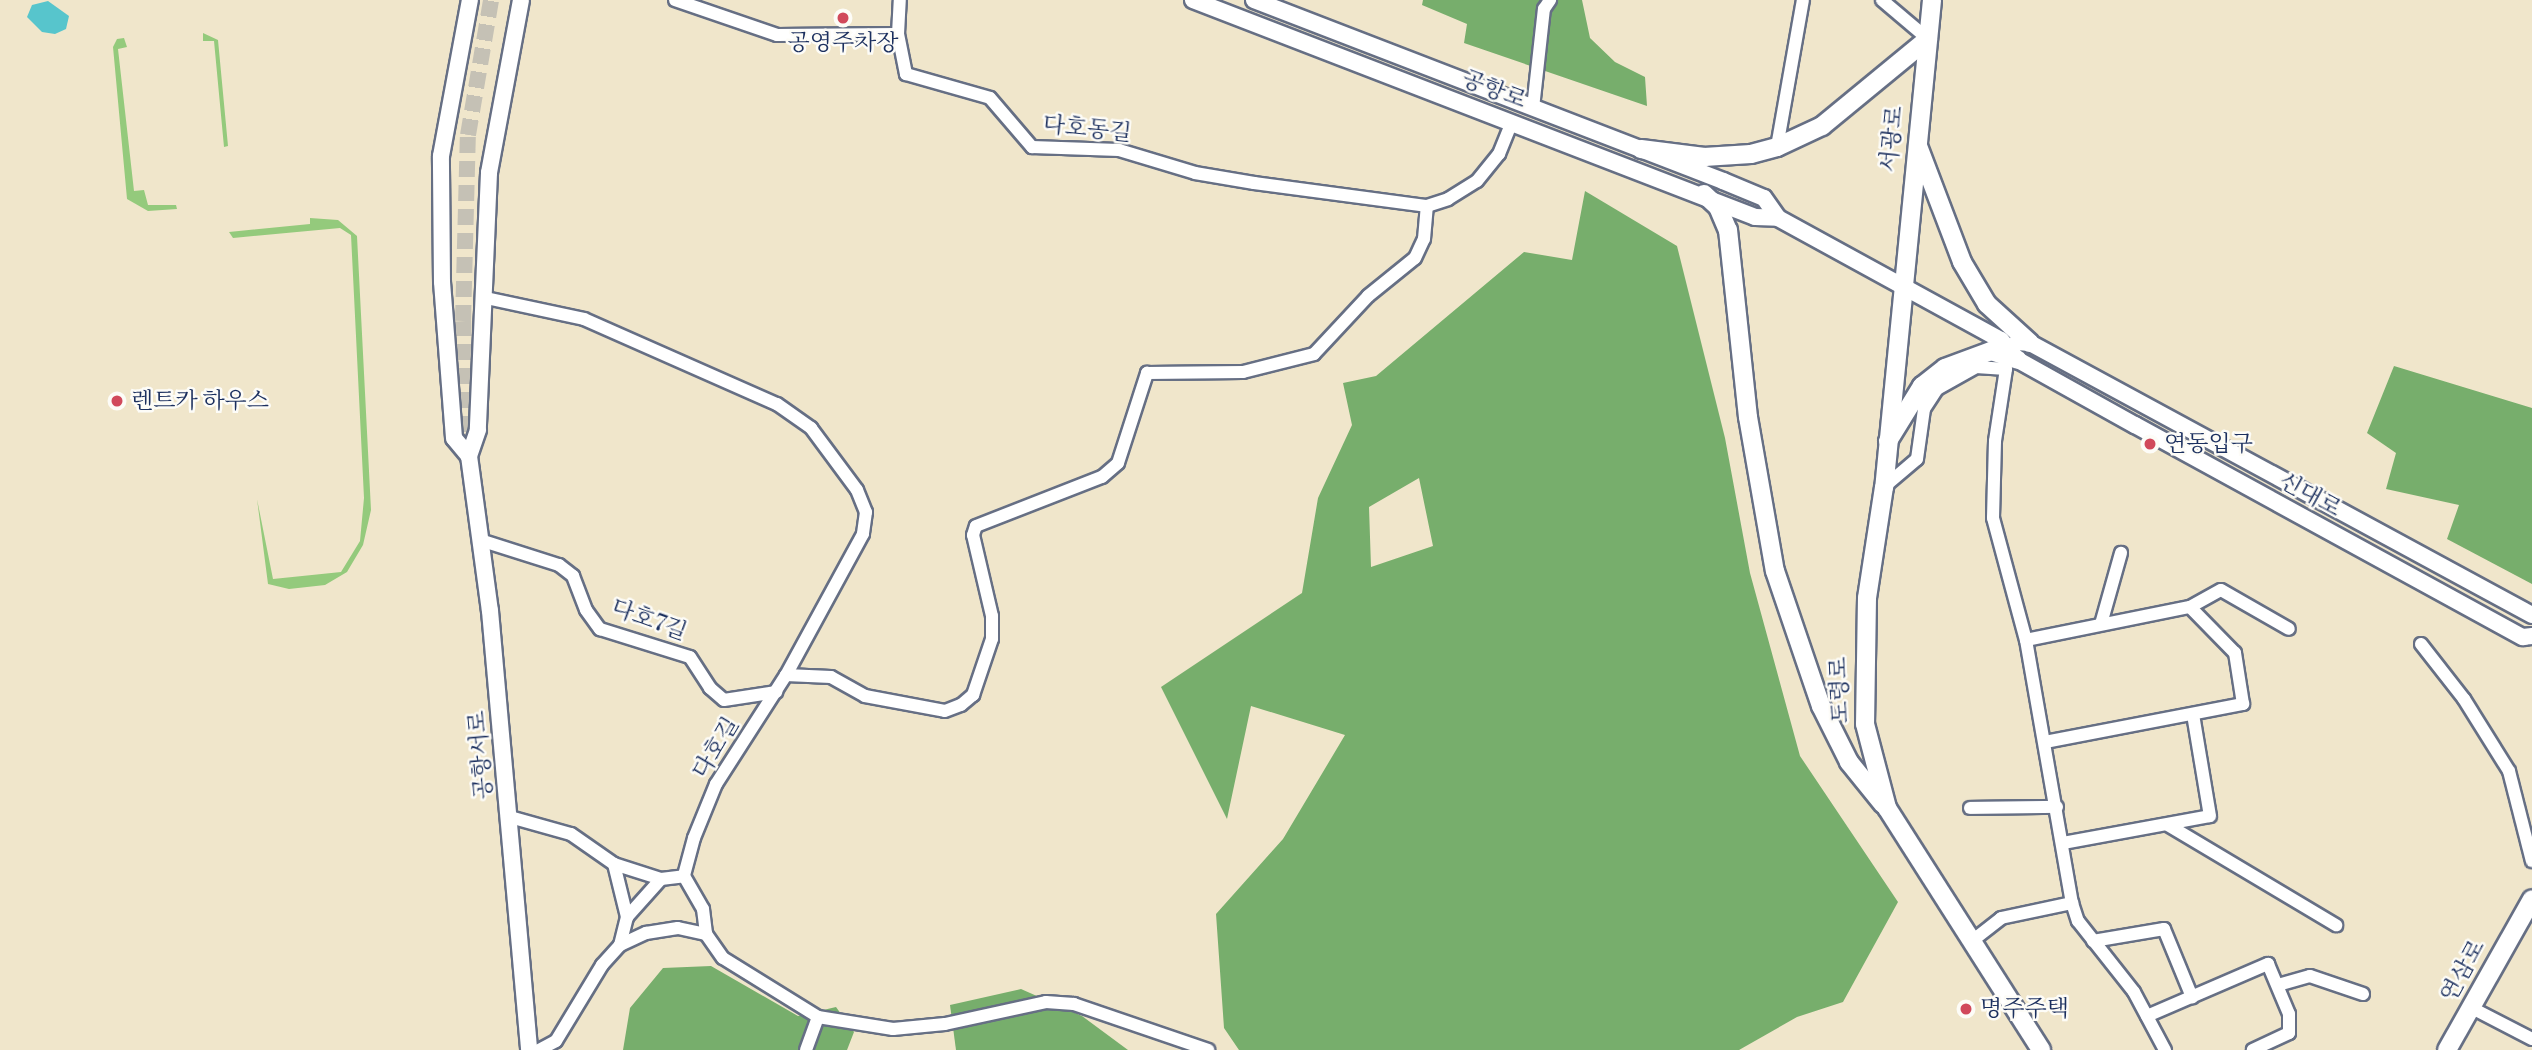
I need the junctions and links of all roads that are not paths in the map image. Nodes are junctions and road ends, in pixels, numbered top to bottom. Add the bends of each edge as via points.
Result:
1 (470, 0) edge
2 (521, 0) edge
3 (675, 0) edge
4 (900, 0) edge
5 (1193, 0) edge
6 (1254, 0) edge
7 (1550, 0) edge
8 (1802, 0) edge
9 (1882, 0) edge
10 (1932, 0) edge
11 (898, 34) junction
12 (1928, 39) junction
13 (1534, 108) junction
14 (1512, 121) junction
15 (1916, 140) junction
16 (1777, 147) junction
17 (1641, 149) junction
18 (1704, 194) junction
19 (1427, 206) junction
20 (1778, 218) junction
21 (1901, 283) junction
22 (486, 298) junction
23 (2001, 340) junction
24 (2030, 343) junction
25 (2018, 360) junction
26 (1886, 444) junction
27 (468, 456) junction
28 (1884, 487) junction
29 (480, 540) junction
30 (2121, 553) dead end
31 (2190, 607) junction
32 (2532, 615) edge
33 (2101, 624) junction
34 (2289, 629) dead end
35 (2532, 636) edge
36 (2026, 640) junction
37 (2421, 644) dead end
38 (786, 676) junction
39 (776, 692) junction
40 (2193, 713) junction
41 (2045, 742) junction
42 (2057, 807) junction
43 (1887, 808) junction
44 (1970, 808) dead end
45 (510, 817) junction
46 (2168, 825) junction
47 (2063, 843) junction
48 (2532, 861) edge
49 (614, 864) junction
50 (684, 876) junction
51 (661, 879) junction
52 (2532, 899) edge
53 (2072, 903) junction
54 (627, 917) junction
55 (2527, 920) edge
56 (2336, 925) dead end
57 (706, 934) junction
58 (1972, 940) junction
59 (2093, 941) junction
60 (620, 945) junction
61 (2278, 985) junction
62 (2363, 994) dead end
63 (2192, 997) junction
64 (2470, 1007) junction
65 (2147, 1016) junction
66 (818, 1017) junction
67 (2532, 1038) edge
68 (529, 1050) edge
69 (540, 1050) edge
70 (806, 1050) edge
71 (1208, 1050) edge
72 (2041, 1050) edge
73 (2165, 1050) edge
74 (2253, 1050) edge
75 (2447, 1050) edge

1 - 27 street via 441,156 442,282 454,438
2 - 22 street via 489,173
3 - 11 street via 777,35
4 - 11 street
5 - 14 street, 공항로
6 - 13 street, 공항로
7 - 13 street via 1544,9
8 - 16 street
9 - 12 street
10 - 12 main road, 서광로
11 - 19 street, 다호동길 via 906,74 990,98 1032,147 1119,150 1195,173
12 - 15 main road, 서광로
12 - 16 main road via 1822,126
13 - 17 street, 공항로
14 - 18 street, 공항로
14 - 19 street via 1499,154 1478,181
15 - 21 main road, 서광로
15 - 24 main road via 1962,262 1987,304
16 - 17 main road via 1704,157
17 - 20 street, 공항로 via 1764,198
18 - 20 street, 공항로 via 1755,217
18 - 43 main road via 1718,207 1728,229 1748,417 1775,571 1821,706 1849,762
19 - 38 street via 1424,239 1415,258 1368,296 1314,354 1243,372 1147,373 1118,463 1102,477 976,526 973,535 992,616 992,639 973,695 961,705 945,711 865,696 831,677
20 - 21 street, 공항로
21 - 23 street, 신대로
21 - 26 main road, 도령로
22 - 27 street via 478,430
22 - 38 street, 다호길 via 584,319 777,404 811,428 857,490 866,512 863,534
23 - 24 street, 신대로
23 - 25 street, 신대로
24 - 32 street, 신대로
25 - 26 main road via 1991,351 1945,368 1922,386
25 - 35 street, 신대로 via 2523,637
26 - 28 main road, 도령로
27 - 29 street, 공항서로
28 - 36 street via 1917,459 1924,409 1937,389 1976,367 2006,369 1992,475 1993,518
28 - 43 main road, 도령로 via 1867,598 1862,690 1870,756
29 - 39 street, 다호7길 via 559,565 573,576 586,610 600,629 690,657 710,688 724,700
29 - 45 street, 공항서로
30 - 33 street
31 - 33 street
31 - 34 street via 2221,590
31 - 40 street via 2235,653 2243,704
33 - 36 street
36 - 41 street
37 - 48 street via 2464,699 2509,771
38 - 39 street, 다호길
39 - 50 street, 다호길 via 716,784
40 - 41 street
40 - 46 street via 2210,816
41 - 42 street
42 - 44 street
42 - 47 street
43 - 58 main road, 도령로
45 - 49 street via 571,834
45 - 68 street, 공항서로
46 - 47 street
46 - 56 street
47 - 53 street
49 - 51 street
49 - 54 street
50 - 51 street
50 - 57 street via 703,909
51 - 54 street
52 - 55 main road, 연삼로
53 - 58 street via 2001,918
53 - 59 street
54 - 60 street
55 - 64 main road, 연삼로
57 - 60 street via 667,930 646,933
57 - 66 street via 723,958
58 - 72 main road, 도령로
59 - 63 street via 2164,929
59 - 65 street
60 - 69 street via 602,965 556,1041
61 - 62 street via 2310,976
61 - 63 street via 2268,964
61 - 74 street via 2289,1014 2289,1033
63 - 65 street
64 - 67 street
64 - 75 main road, 연삼로
65 - 73 street
66 - 70 street
66 - 71 street via 892,1029 945,1024 1046,1002 1074,1004

